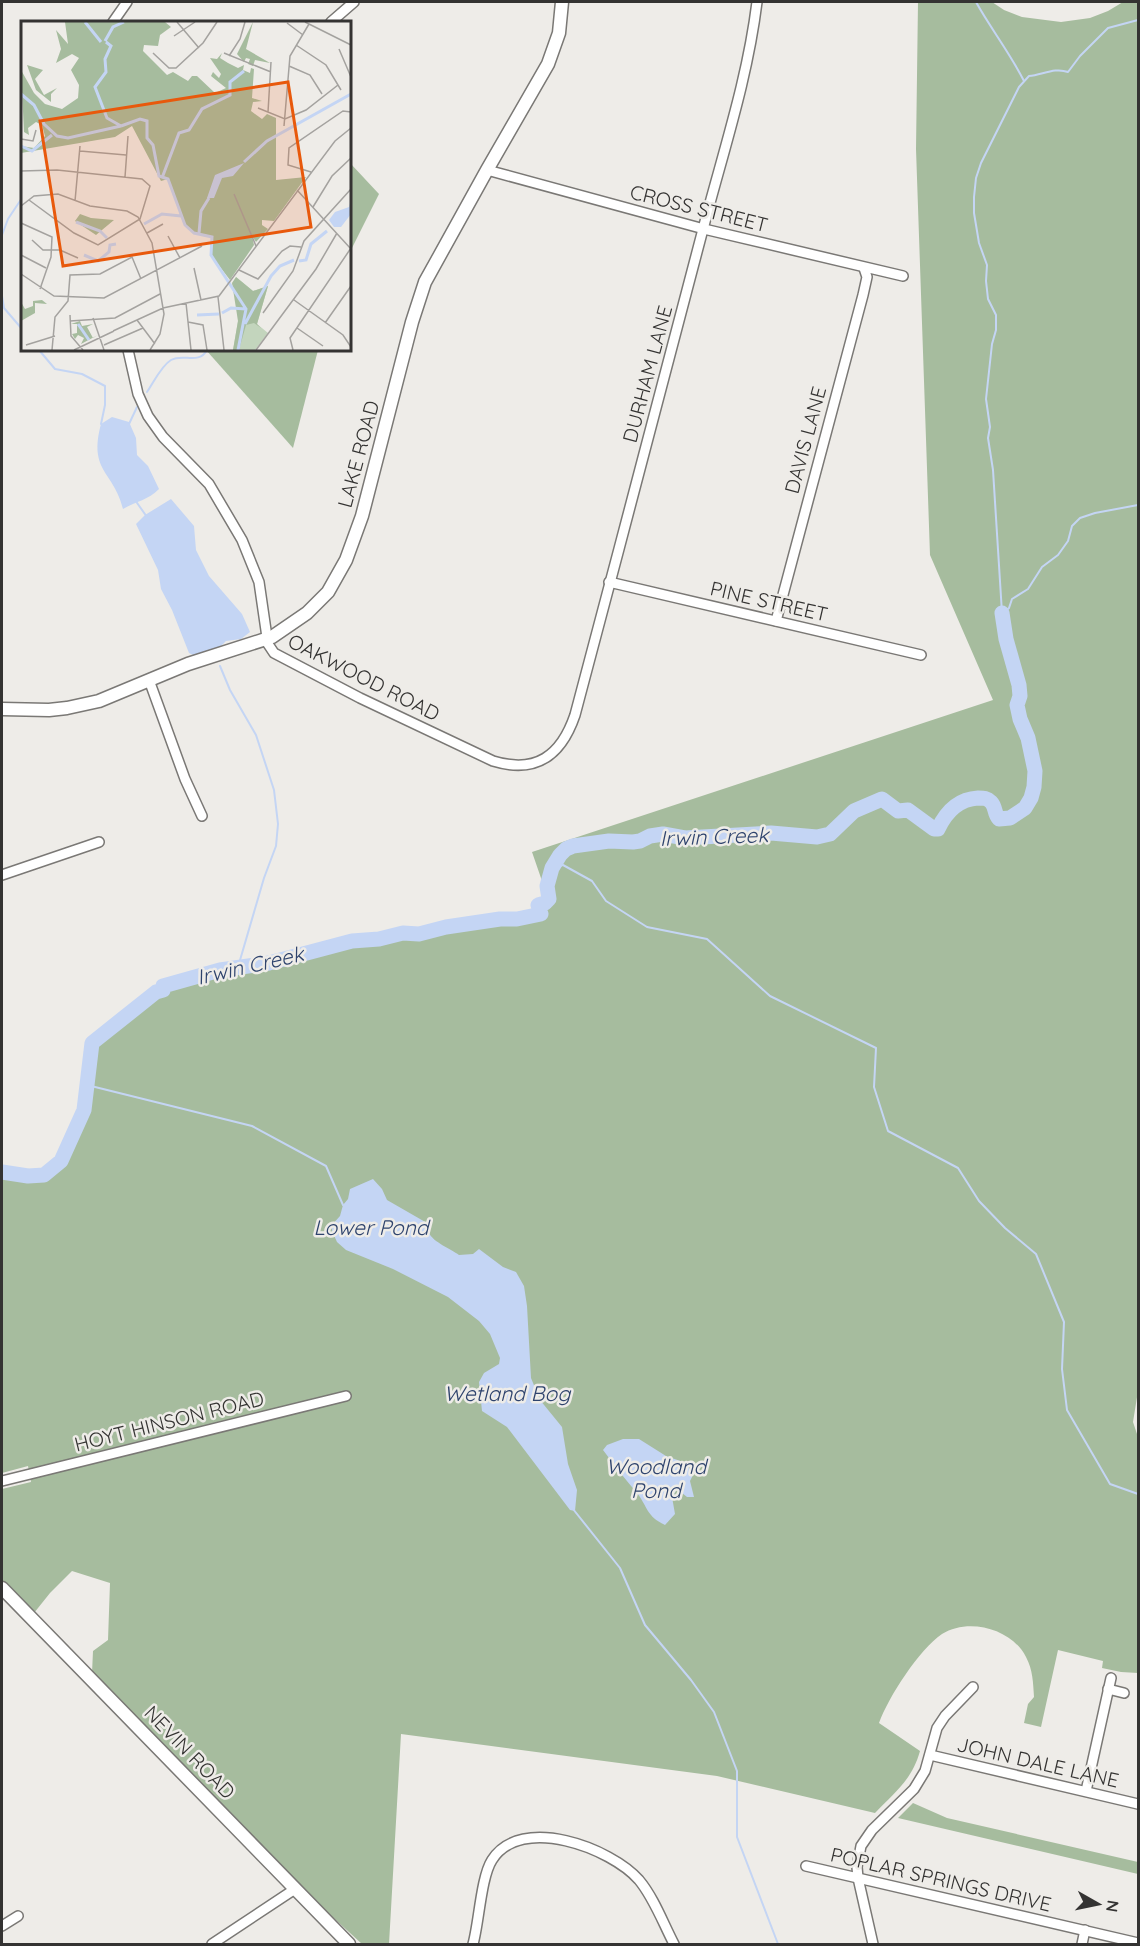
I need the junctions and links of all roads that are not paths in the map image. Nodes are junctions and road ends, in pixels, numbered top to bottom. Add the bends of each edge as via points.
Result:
1 (127, 2) edge
2 (354, 2) edge
3 (562, 2) edge
4 (757, 2) edge
5 (114, 21) edge
6 (333, 21) edge
7 (487, 170) junction
8 (704, 228) junction
9 (864, 268) junction
10 (903, 276) dead end
11 (128, 351) edge
12 (609, 582) junction
13 (776, 621) junction
14 (267, 639) junction
15 (921, 655) dead end
16 (149, 680) junction
17 (2, 709) edge
18 (556, 751) joint
19 (202, 816) dead end
20 (99, 842) dead end
21 (2, 875) edge
22 (346, 1396) dead end
23 (2, 1481) edge
24 (2, 1588) edge
25 (1111, 1678) dead end
26 (973, 1687) dead end
27 (1108, 1689) junction
28 (1124, 1693) dead end
29 (930, 1755) junction
30 (1086, 1791) junction
31 (1138, 1804) edge
32 (806, 1866) dead end
33 (858, 1878) junction
34 (295, 1889) junction
35 (18, 1916) dead end
36 (2, 1926) edge
37 (1085, 1930) junction
38 (1138, 1943) edge
39 (212, 1944) edge
40 (349, 1944) edge
41 (473, 1944) edge
42 (674, 1944) edge
43 (873, 1944) edge
44 (1082, 1944) edge

1 - 5 street
2 - 6 street
3 - 7 street, LAKE ROAD via 559,33 548,64
4 - 8 street, DURHAM LANE via 747,67
7 - 8 street, CROSS STREET
7 - 14 street, LAKE ROAD via 417,304 362,516 346,560 317,604
8 - 9 street, CROSS STREET
8 - 12 street, DURHAM LANE
9 - 10 street, CROSS STREET
9 - 13 street, DAVIS LANE via 867,278 863,295
11 - 14 street, OAKWOOD ROAD via 138,394 148,416 209,484 242,540 259,582
12 - 13 street, PINE STREET
12 - 18 street, DURHAM LANE via 575,715
13 - 15 street, PINE STREET
14 - 16 street, LAKE ROAD
14 - 18 street, OAKWOOD ROAD via 270,649 280,657 493,761 510,765 530,763
16 - 17 street, LAKE ROAD via 77,706
16 - 19 street
20 - 21 street
22 - 23 street, HOYT HINSON ROAD
24 - 34 street, NEVIN ROAD
25 - 27 street
26 - 29 street via 937,1728
27 - 28 street
27 - 30 street
29 - 30 street, JOHN DALE LANE
29 - 33 street via 926,1772 914,1789 865,1840 858,1858
30 - 31 street, JOHN DALE LANE
32 - 33 street, POPLAR SPRINGS DRIVE
33 - 37 street, POPLAR SPRINGS DRIVE
33 - 43 street
34 - 39 street
34 - 40 street, NEVIN ROAD
35 - 36 street
37 - 38 street, POPLAR SPRINGS DRIVE
37 - 44 street
41 - 42 street via 492,1859 511,1844 538,1838 578,1844 624,1867 645,1888

